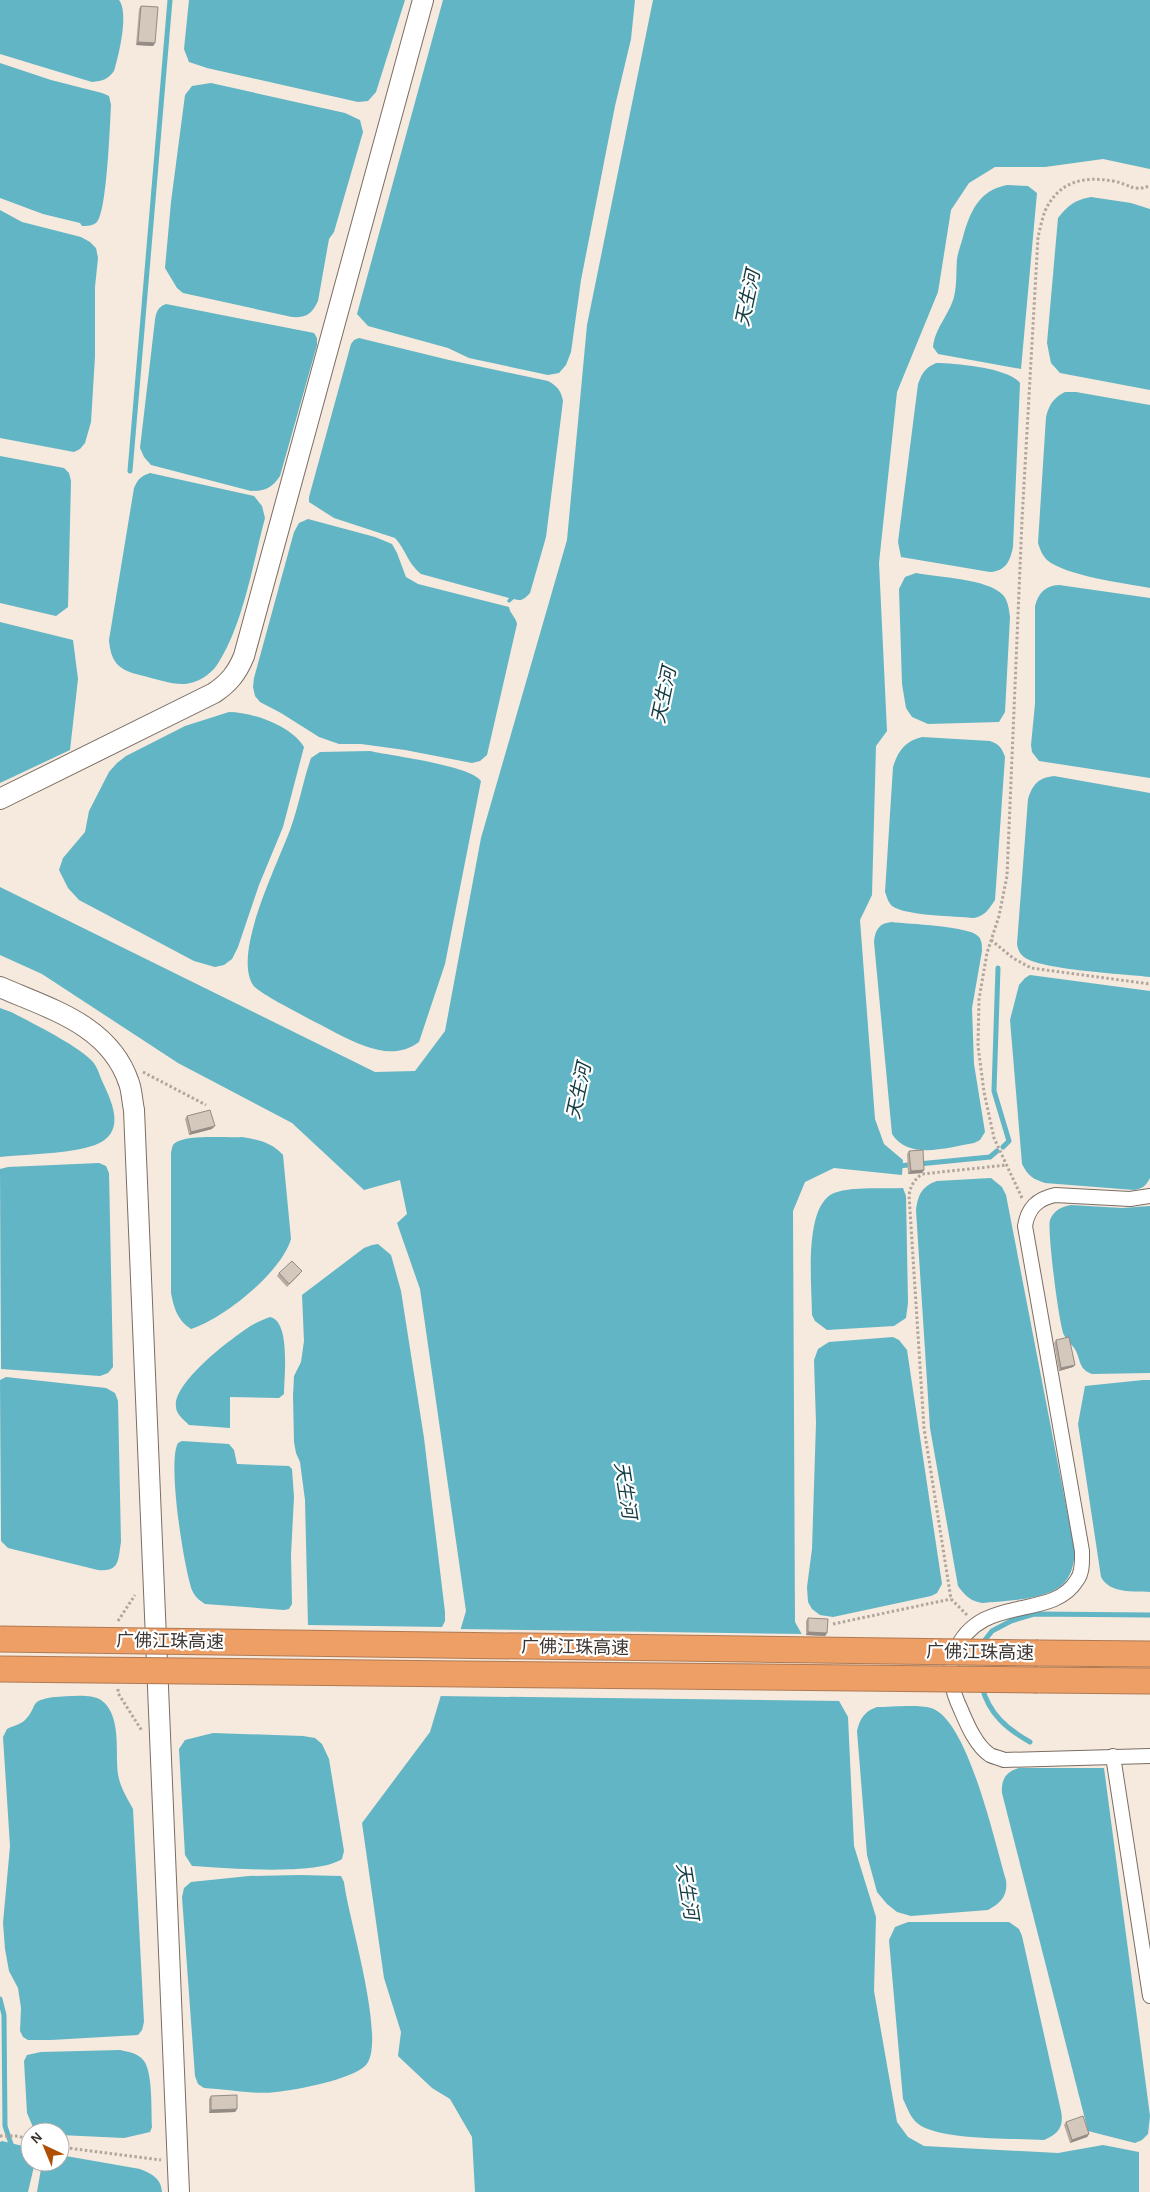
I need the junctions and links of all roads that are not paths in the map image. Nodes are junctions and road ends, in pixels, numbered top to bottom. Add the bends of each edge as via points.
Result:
1 (423, 0) edge
2 (0, 799) edge
3 (0, 987) edge
4 (1150, 1196) edge
5 (0, 1639) edge
6 (1150, 1654) edge
7 (0, 1669) edge
8 (1150, 1681) edge
9 (1113, 1756) junction
10 (1150, 1756) edge
11 (1150, 1996) edge
12 (179, 2192) edge

1 - 2 street via 240,667 233,678 214,693
3 - 12 street via 82,1024 102,1040 118,1059 130,1084 134,1110
4 - 9 street via 1130,1199 1055,1194 1044,1197 1029,1212 1026,1226 1082,1565 1078,1580 1056,1599 989,1616 976,1624 959,1642 950,1664 957,1701 964,1717 980,1745 990,1755 1004,1760
5 - 6 highway, 广佛江珠高速, bridge
7 - 8 highway, 广佛江珠高速, bridge
9 - 10 street
9 - 11 street

